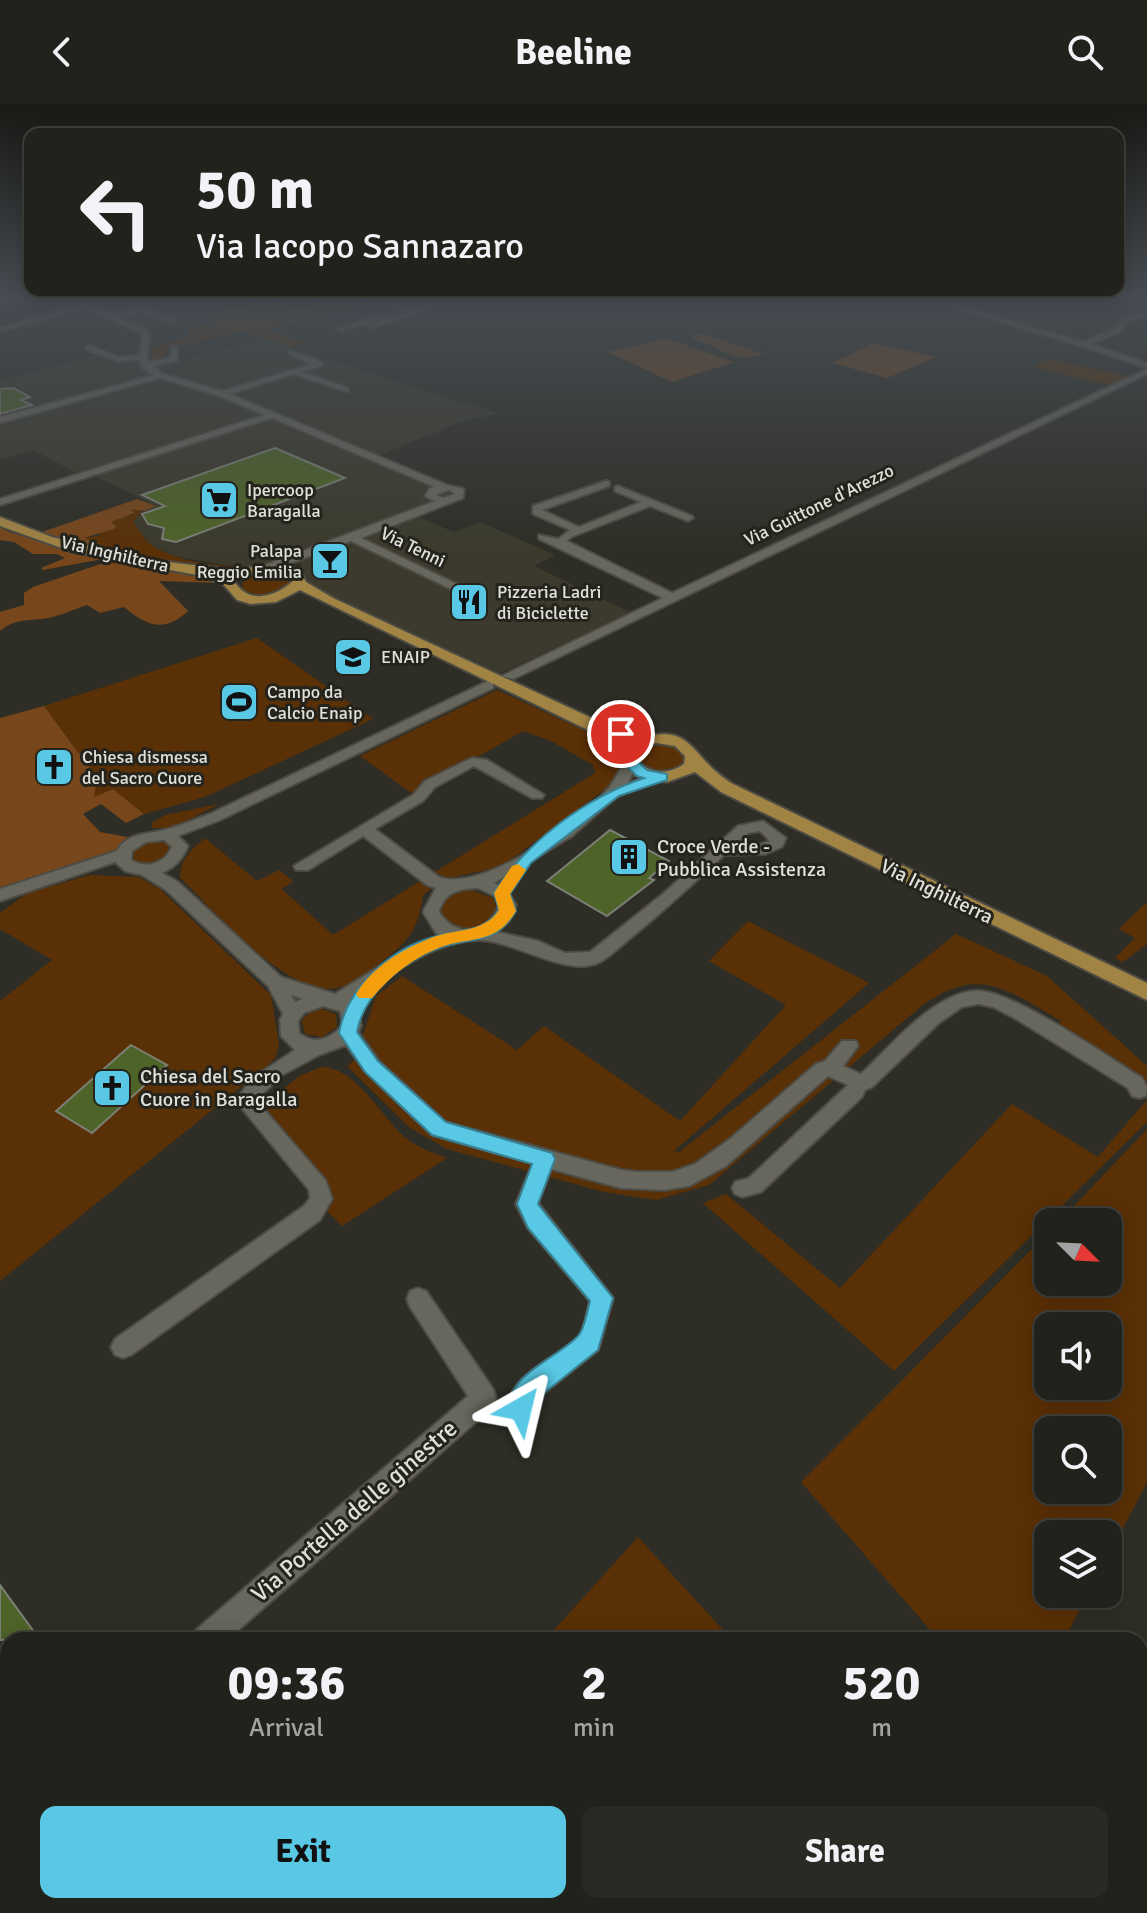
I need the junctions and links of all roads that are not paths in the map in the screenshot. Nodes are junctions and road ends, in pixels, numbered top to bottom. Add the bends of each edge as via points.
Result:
1 (133, 383) edge
2 (186, 383) edge
3 (258, 383) edge
4 (327, 383) edge
5 (1117, 383) edge
6 (345, 390) dead end
7 (222, 394) junction
8 (272, 415) junction
9 (0, 420) edge
10 (606, 484) dead end
11 (618, 489) dead end
12 (0, 502) edge
13 (650, 502) junction
14 (0, 512) edge
15 (688, 518) dead end
16 (0, 521) edge
17 (578, 530) junction
18 (30, 532) junction
19 (543, 537) dead end
20 (353, 538) junction
21 (564, 545) junction
22 (314, 553) junction
23 (267, 568) junction
24 (250, 571) junction
25 (201, 572) junction
26 (297, 578) junction
27 (233, 585) junction
28 (457, 588) dead end
29 (282, 596) junction
30 (672, 598) junction
31 (328, 601) junction
32 (508, 676) dead end
33 (488, 685) dead end
34 (592, 725) junction
35 (646, 739) junction
36 (629, 759) junction
37 (694, 760) junction
38 (666, 777) junction
39 (727, 788) junction
40 (614, 793) junction
41 (537, 795) dead end
42 (215, 817) junction
43 (364, 829) junction
44 (167, 835) junction
45 (179, 851) junction
46 (721, 851) dead end
47 (123, 858) junction
48 (525, 859) junction
49 (166, 865) junction
50 (302, 866) dead end
51 (145, 870) junction
52 (480, 883) junction
53 (172, 886) junction
54 (440, 888) junction
55 (502, 893) junction
56 (0, 895) edge
57 (507, 911) junction
58 (433, 920) junction
59 (471, 935) junction
60 (532, 945) junction
61 (407, 957) junction
62 (275, 982) junction
63 (1147, 992) edge
64 (337, 1004) junction
65 (292, 1014) junction
66 (348, 1033) junction
67 (293, 1040) junction
68 (324, 1046) junction
69 (849, 1046) dead end
70 (372, 1066) junction
71 (830, 1068) junction
72 (276, 1070) junction
73 (859, 1081) junction
74 (1139, 1090) dead end
75 (545, 1159) junction
76 (742, 1188) dead end
77 (418, 1299) dead end
78 (123, 1347) dead end
79 (521, 1409) dead end
80 (215, 1632) edge

1 - 9 street
2 - 7 street
3 - 7 street
4 - 6 street
5 - 30 street, Via Guittone d'Arezzo
7 - 8 street
8 - 12 street
8 - 20 street via 436,492 412,515
10 - 17 street via 537,508
11 - 13 street
13 - 15 street
13 - 17 street
14 - 18 main road, Via Inghilterra
16 - 18 main road, Via Inghilterra
17 - 21 street via 567,535
18 - 25 main road, Via Inghilterra via 131,560
19 - 21 street
20 - 22 street
20 - 28 street, Via Tenni
21 - 30 street
22 - 23 street
22 - 26 street via 298,564
23 - 24 main road, Via Inghilterra
23 - 26 main road, Via Inghilterra
24 - 25 main road, Via Inghilterra
24 - 27 main road, Via Inghilterra
25 - 27 main road, Via Inghilterra
26 - 29 main road
26 - 31 main road, Via Inghilterra
27 - 29 main road, Via Inghilterra via 244,597
29 - 31 main road, Via Inghilterra
30 - 32 street, Via Guittone d'Arezzo
31 - 34 main road, Via Inghilterra
33 - 42 street
34 - 35 main road, Via Inghilterra
34 - 36 main road, Via Inghilterra via 615,739
35 - 36 main road
35 - 37 main road, Via Inghilterra via 680,742
36 - 38 main road, Via Inghilterra via 642,773
36 - 40 street via 627,777
37 - 38 main road via 687,771
37 - 39 main road, Via Inghilterra
38 - 39 main road, Via Inghilterra
38 - 40 street
39 - 63 main road, Via Inghilterra
40 - 48 street
41 - 43 street via 472,762
42 - 44 street
42 - 45 street
43 - 50 street
43 - 54 street
44 - 45 street via 177,841
44 - 47 street via 142,838
45 - 49 street
46 - 60 street via 594,958 563,959
47 - 51 street via 132,869
47 - 56 street
48 - 52 street
48 - 55 street
49 - 51 street
49 - 53 street
51 - 53 street
52 - 54 street
52 - 55 street
53 - 62 street
54 - 58 street
55 - 57 street
57 - 59 street via 498,925
57 - 60 street
58 - 59 street via 445,930
58 - 61 street
59 - 60 street
59 - 61 street
61 - 64 street
62 - 64 street
62 - 65 street
64 - 65 street via 305,1004
64 - 66 street
65 - 67 street via 288,1026
66 - 68 street
66 - 70 street
67 - 68 street
67 - 72 street
68 - 70 street
68 - 72 street
69 - 71 street
70 - 75 street via 439,1129
71 - 73 street
71 - 75 street via 690,1176 621,1179
72 - 78 street via 249,1092 247,1106 319,1187 321,1199 312,1213
73 - 74 street via 865,1082 933,1018 957,1002 978,997 1022,1014
73 - 76 street via 855,1091 754,1186
75 - 79 street via 527,1204 602,1298 590,1342 523,1395
77 - 80 street, Via Portella delle ginestre via 484,1398

